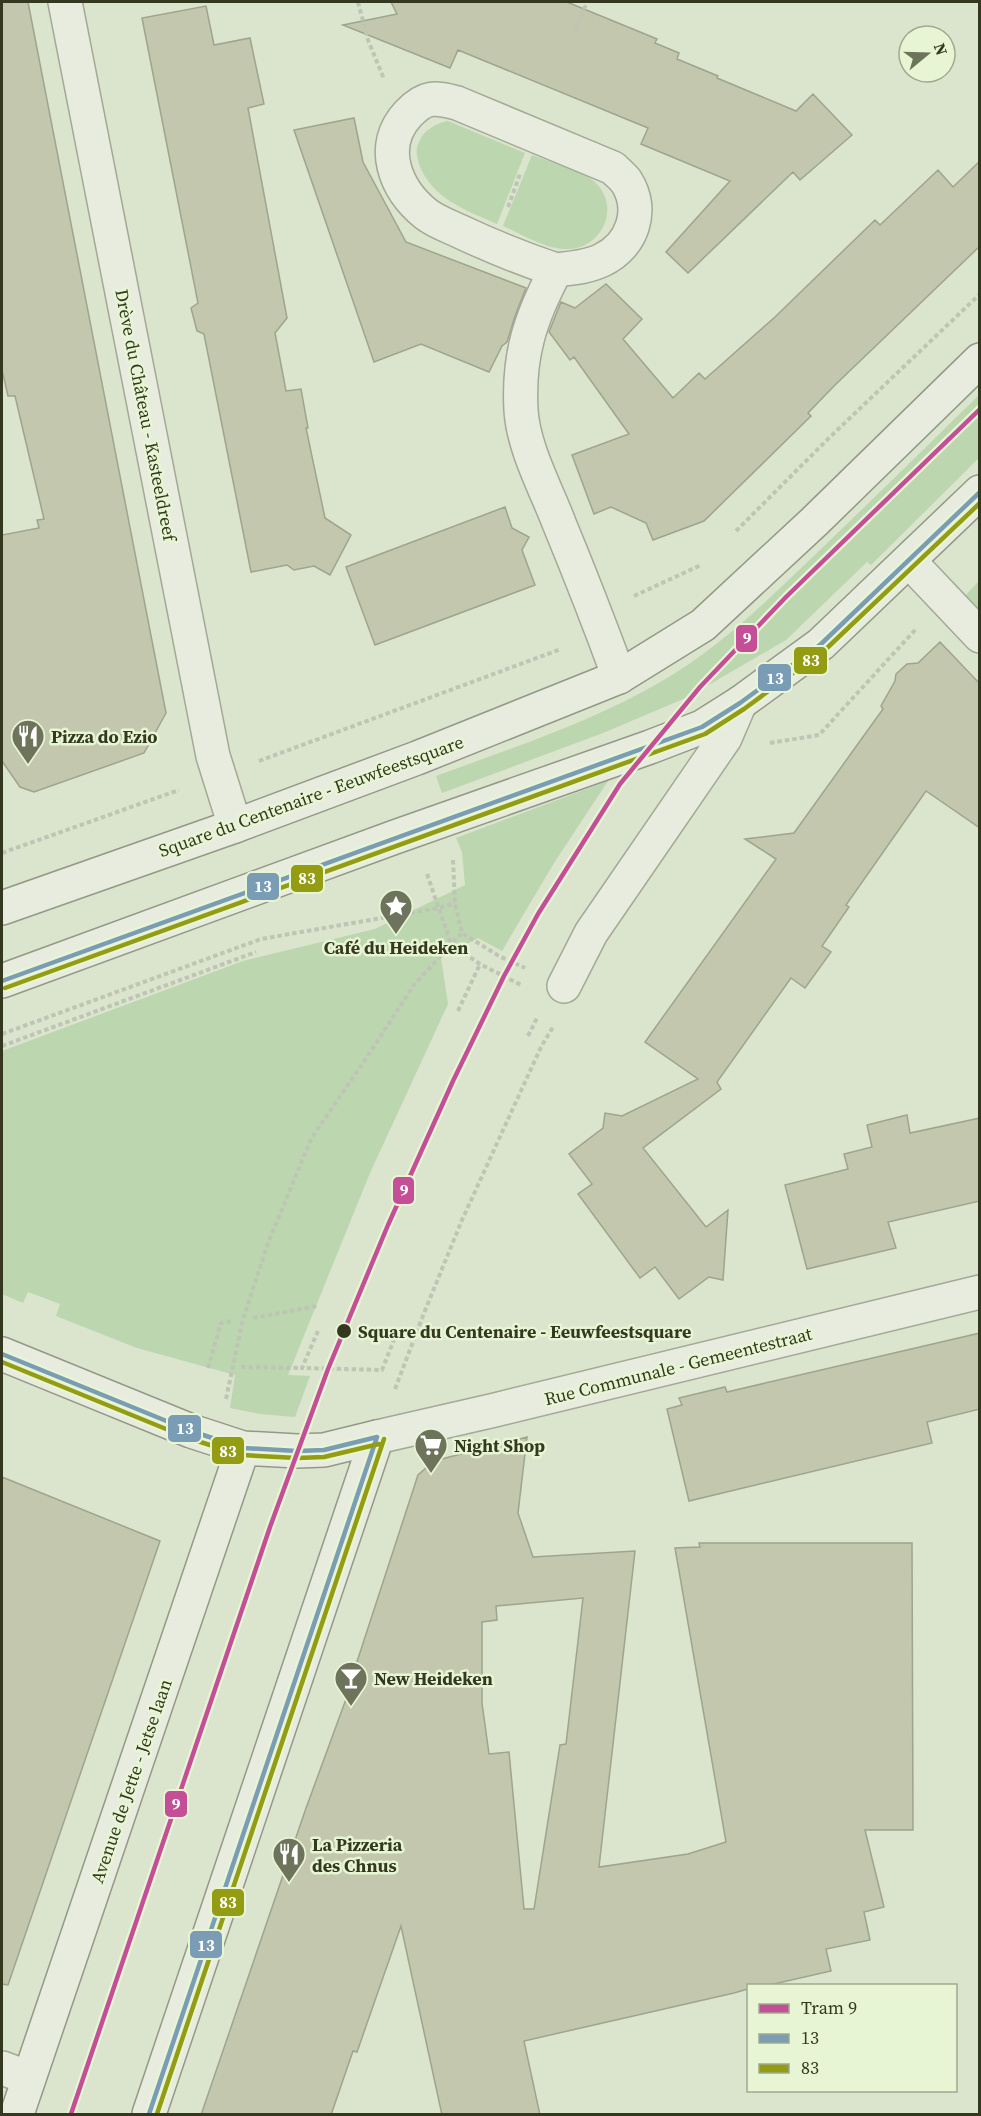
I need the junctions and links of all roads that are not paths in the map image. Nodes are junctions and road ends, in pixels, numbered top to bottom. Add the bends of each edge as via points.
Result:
1 (65, 2) edge
2 (556, 270) junction
3 (980, 360) edge
4 (980, 492) edge
5 (909, 561) junction
6 (980, 636) edge
7 (619, 677) junction
8 (740, 703) junction
9 (235, 826) junction
10 (2, 908) edge
11 (2, 981) edge
12 (564, 986) road end
13 (980, 1293) edge
14 (2, 1354) edge
15 (377, 1437) junction
16 (232, 1444) junction
17 (16, 2073) edge
18 (17, 2115) edge
19 (149, 2115) edge

1 - 9 street, Drève du Château - Kasteeldreef via 202,700
2 - 2 street via 601,261 628,238 636,218 626,181 613,168 457,103 437,98 422,102 402,121 393,137 392,154 403,187 428,215 494,247
2 - 7 street via 531,323 524,351 521,412 540,477
3 - 7 street, Square du Centenaire - Eeuwfeestsquare via 703,625
4 - 5 street
5 - 6 street
5 - 8 street via 821,644
7 - 9 street, Square du Centenaire - Eeuwfeestsquare
8 - 11 street via 702,727 650,747
8 - 12 street via 725,738 591,933
9 - 10 street, Square du Centenaire - Eeuwfeestsquare
13 - 15 street, Rue Communale - Gemeentestraat
14 - 16 street
15 - 16 street via 324,1450
15 - 19 street
16 - 17 street, Avenue de Jette - Jetse laan
17 - 18 street, Avenue de Jette - Jetse laan

